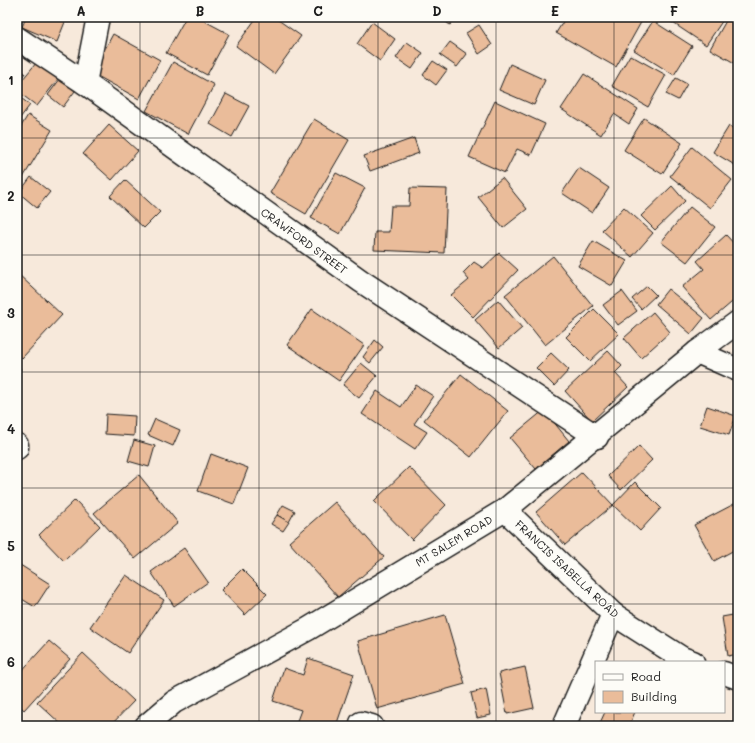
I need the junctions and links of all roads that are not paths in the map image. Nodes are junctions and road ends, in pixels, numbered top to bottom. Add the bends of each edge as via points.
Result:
1 (98, 17) edge
2 (17, 38) edge
3 (85, 83) junction
4 (738, 322) edge
5 (697, 352) junction
6 (738, 370) edge
7 (596, 437) junction
8 (505, 510) junction
9 (614, 614) junction
10 (690, 661) edge
11 (725, 673) edge
12 (738, 678) edge
13 (146, 726) edge
14 (564, 726) edge

1 - 3 street
2 - 3 street, CRAWFORD STREET
3 - 7 street, CRAWFORD STREET via 361,281
4 - 5 street, MT SALEM ROAD
5 - 6 street
5 - 7 street, MT SALEM ROAD
7 - 8 street, MT SALEM ROAD
8 - 9 street, FRANCIS ISABELLA ROAD
8 - 13 street, MT SALEM ROAD via 308,629 174,702
9 - 10 street, FRANCIS ISABELLA ROAD
9 - 14 street
11 - 12 street

